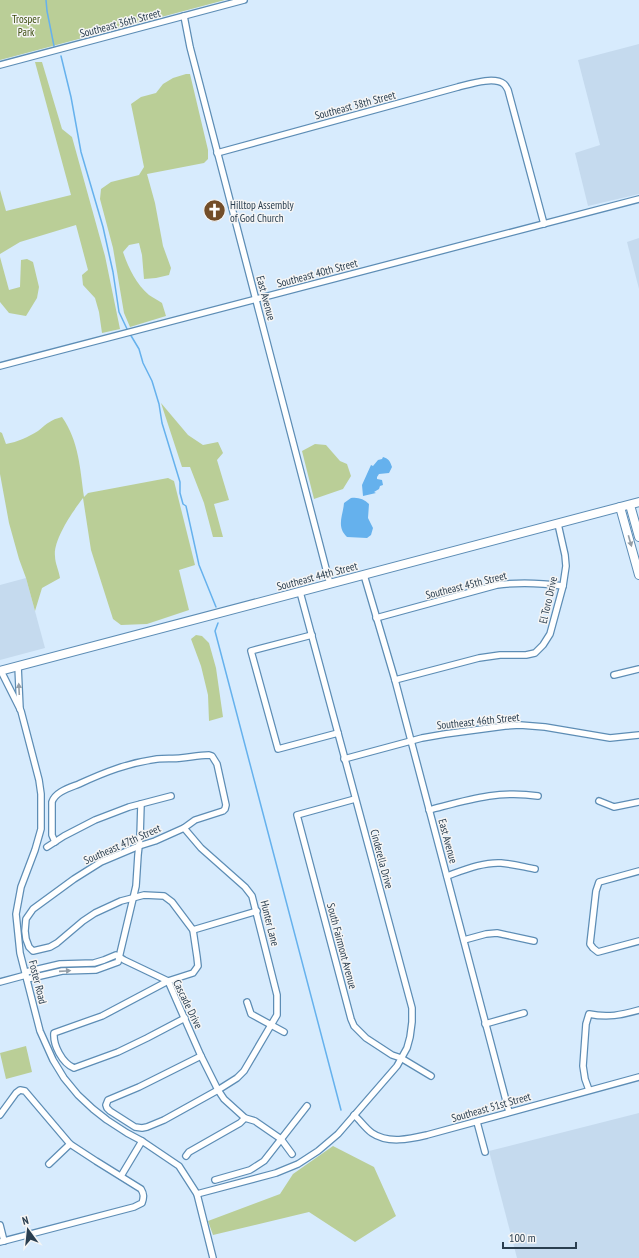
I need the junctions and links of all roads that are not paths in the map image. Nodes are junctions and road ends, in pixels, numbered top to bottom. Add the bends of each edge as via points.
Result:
1 (244, 0) edge
2 (184, 16) junction
3 (0, 65) edge
4 (217, 153) junction
5 (639, 199) edge
6 (544, 224) junction
7 (256, 299) junction
8 (0, 366) edge
9 (639, 502) edge
10 (630, 505) junction
11 (620, 508) junction
12 (558, 524) junction
13 (639, 537) edge
14 (364, 575) junction
15 (639, 575) edge
16 (330, 584) junction
17 (563, 586) junction
18 (300, 592) junction
19 (376, 618) junction
20 (312, 635) junction
21 (18, 666) junction
22 (639, 669) edge
23 (0, 671) edge
24 (614, 675) dead end
25 (395, 680) junction
26 (21, 711) junction
27 (338, 733) junction
28 (639, 735) edge
29 (410, 741) junction
30 (344, 759) junction
31 (171, 796) dead end
32 (538, 796) dead end
33 (355, 799) junction
34 (599, 801) dead end
35 (639, 802) edge
36 (141, 804) junction
37 (429, 810) junction
38 (184, 828) junction
39 (55, 842) junction
40 (139, 846) junction
41 (47, 847) dead end
42 (535, 869) dead end
43 (639, 872) edge
44 (447, 876) junction
45 (133, 897) junction
46 (257, 911) junction
47 (193, 930) junction
48 (464, 940) junction
49 (534, 941) dead end
50 (639, 941) edge
51 (120, 957) junction
52 (26, 975) junction
53 (168, 981) junction
54 (0, 982) edge
55 (247, 1002) dead end
56 (639, 1010) edge
57 (524, 1013) dead end
58 (185, 1018) junction
59 (485, 1024) junction
60 (271, 1026) junction
61 (284, 1032) dead end
62 (201, 1056) junction
63 (401, 1058) junction
64 (431, 1076) dead end
65 (639, 1077) edge
66 (218, 1090) junction
67 (589, 1090) junction
68 (307, 1106) dead end
69 (509, 1112) junction
70 (0, 1115) edge
71 (354, 1115) junction
72 (245, 1118) junction
73 (476, 1122) junction
74 (281, 1139) junction
75 (142, 1141) junction
76 (70, 1144) junction
77 (485, 1152) dead end
78 (292, 1154) dead end
79 (186, 1156) dead end
80 (49, 1164) dead end
81 (121, 1176) junction
82 (215, 1180) dead end
83 (197, 1194) junction
84 (0, 1225) edge
85 (2, 1242) edge
86 (213, 1258) edge

1 - 2 street, Southeast 36th Street
2 - 3 street, Southeast 36th Street
2 - 4 street, East Avenue
4 - 6 street, Southeast 38th Street via 458,87 488,80 498,82 504,84 512,101
4 - 7 street, East Avenue
5 - 6 street, Southeast 40th Street
6 - 7 street, Southeast 40th Street
7 - 8 street, Southeast 40th Street
7 - 16 street, East Avenue
9 - 10 main road, Southeast 44th Street
10 - 11 main road, Southeast 44th Street
10 - 13 main road
11 - 12 main road, Southeast 44th Street
11 -> 15 main road
12 - 14 main road, Southeast 44th Street
12 - 17 street, El Toro Drive via 566,566
14 - 16 main road, Southeast 44th Street
14 - 19 street, East Avenue
16 - 18 main road, Southeast 44th Street
17 - 19 street, Southeast 45th Street via 536,583 503,584
17 - 25 street, El Toro Drive via 550,634 535,653 479,658
18 - 20 street, Cinderella Drive
18 - 21 main road, Southeast 44th Street
19 - 25 street, East Avenue
20 - 27 street, Cinderella Drive
20 - 27 street via 251,651 278,749
21 - 23 main road, Southeast 44th Street
26 -> 21 street, Foster Road
22 - 24 street
23 - 26 street, Foster Road
25 - 29 street, East Avenue
26 - 52 street, Foster Road via 41,794 41,829 21,887 16,914 20,953
27 - 30 street, Cinderella Drive
28 - 29 street, Southeast 46th Street via 610,738 520,725
29 - 30 street, Southeast 46th Street
29 - 37 street, East Avenue
30 - 33 street, Cinderella Drive
31 - 36 street
32 - 37 street via 521,793 499,794
33 - 63 street, Cinderella Drive via 412,1008 408,1048
33 - 63 street, South Fairmont Avenue via 297,815 351,1019 356,1029 366,1038
34 - 35 street via 614,807
36 - 39 street via 95,820
36 - 40 street
37 - 44 street, East Avenue
38 - 39 street, Southeast 47th Street via 196,820 225,809 217,764 212,756 135,763 108,771 59,793 52,802 52,835
38 - 40 street, Southeast 47th Street
38 - 46 street, Hunter Lane via 201,848 249,891
39 - 41 street
40 - 45 street
40 - 45 street, Southeast 47th Street via 87,870 32,910 26,919 27,943 33,951 50,947 95,913
42 - 44 street via 501,863 480,865
43 - 50 street via 599,882 590,944 598,952
44 - 48 street, East Avenue
45 - 47 street via 164,896 172,902
45 - 51 street
46 - 47 street
46 - 60 street, Hunter Lane via 277,995 277,1015
47 - 53 street via 198,966 194,973
48 - 49 street via 497,933
48 - 59 street, East Avenue
51 - 52 street via 116,955 94,963 60,964
51 - 53 street, Cascade Drive
52 - 54 street
52 - 75 street, Foster Road via 40,1031 64,1078 93,1109
53 - 58 street, Cascade Drive
53 - 58 street via 102,1016 54,1033 64,1061 74,1068 118,1052
55 - 60 street via 251,1014
56 - 67 street via 614,1016 590,1014 586,1024 583,1066
57 - 59 street
58 - 62 street, Cascade Drive
59 - 69 street, East Avenue
60 - 61 street
60 - 66 street, Hunter Lane via 240,1075
62 - 66 street, Cascade Drive
62 - 66 street, Hunter Lane via 108,1100 106,1105 110,1111 135,1127 147,1128
63 - 64 street, South Fairmont Avenue
63 - 71 street, Cinderella Drive via 397,1066
65 - 67 street, Southeast 51st Street
66 - 72 street, Cascade Drive
67 - 69 street, Southeast 51st Street
68 - 74 street
69 - 73 street, Southeast 51st Street
70 - 76 street via 16,1093 20,1090 25,1092
71 - 73 street, Southeast 51st Street via 372,1133 393,1140 427,1135
71 - 83 street, Cinderella Drive via 338,1134 298,1164 276,1173
72 - 74 street, Cascade Drive via 256,1121
72 - 79 street
73 - 77 street
74 - 78 street, Cascade Drive
74 - 82 street via 264,1161 254,1168
75 - 81 street
75 - 83 street, Foster Road via 179,1166
76 - 80 street
76 - 81 street
81 - 85 street via 141,1189 144,1198 142,1203
83 - 86 street, Foster Road
84 - 85 street

